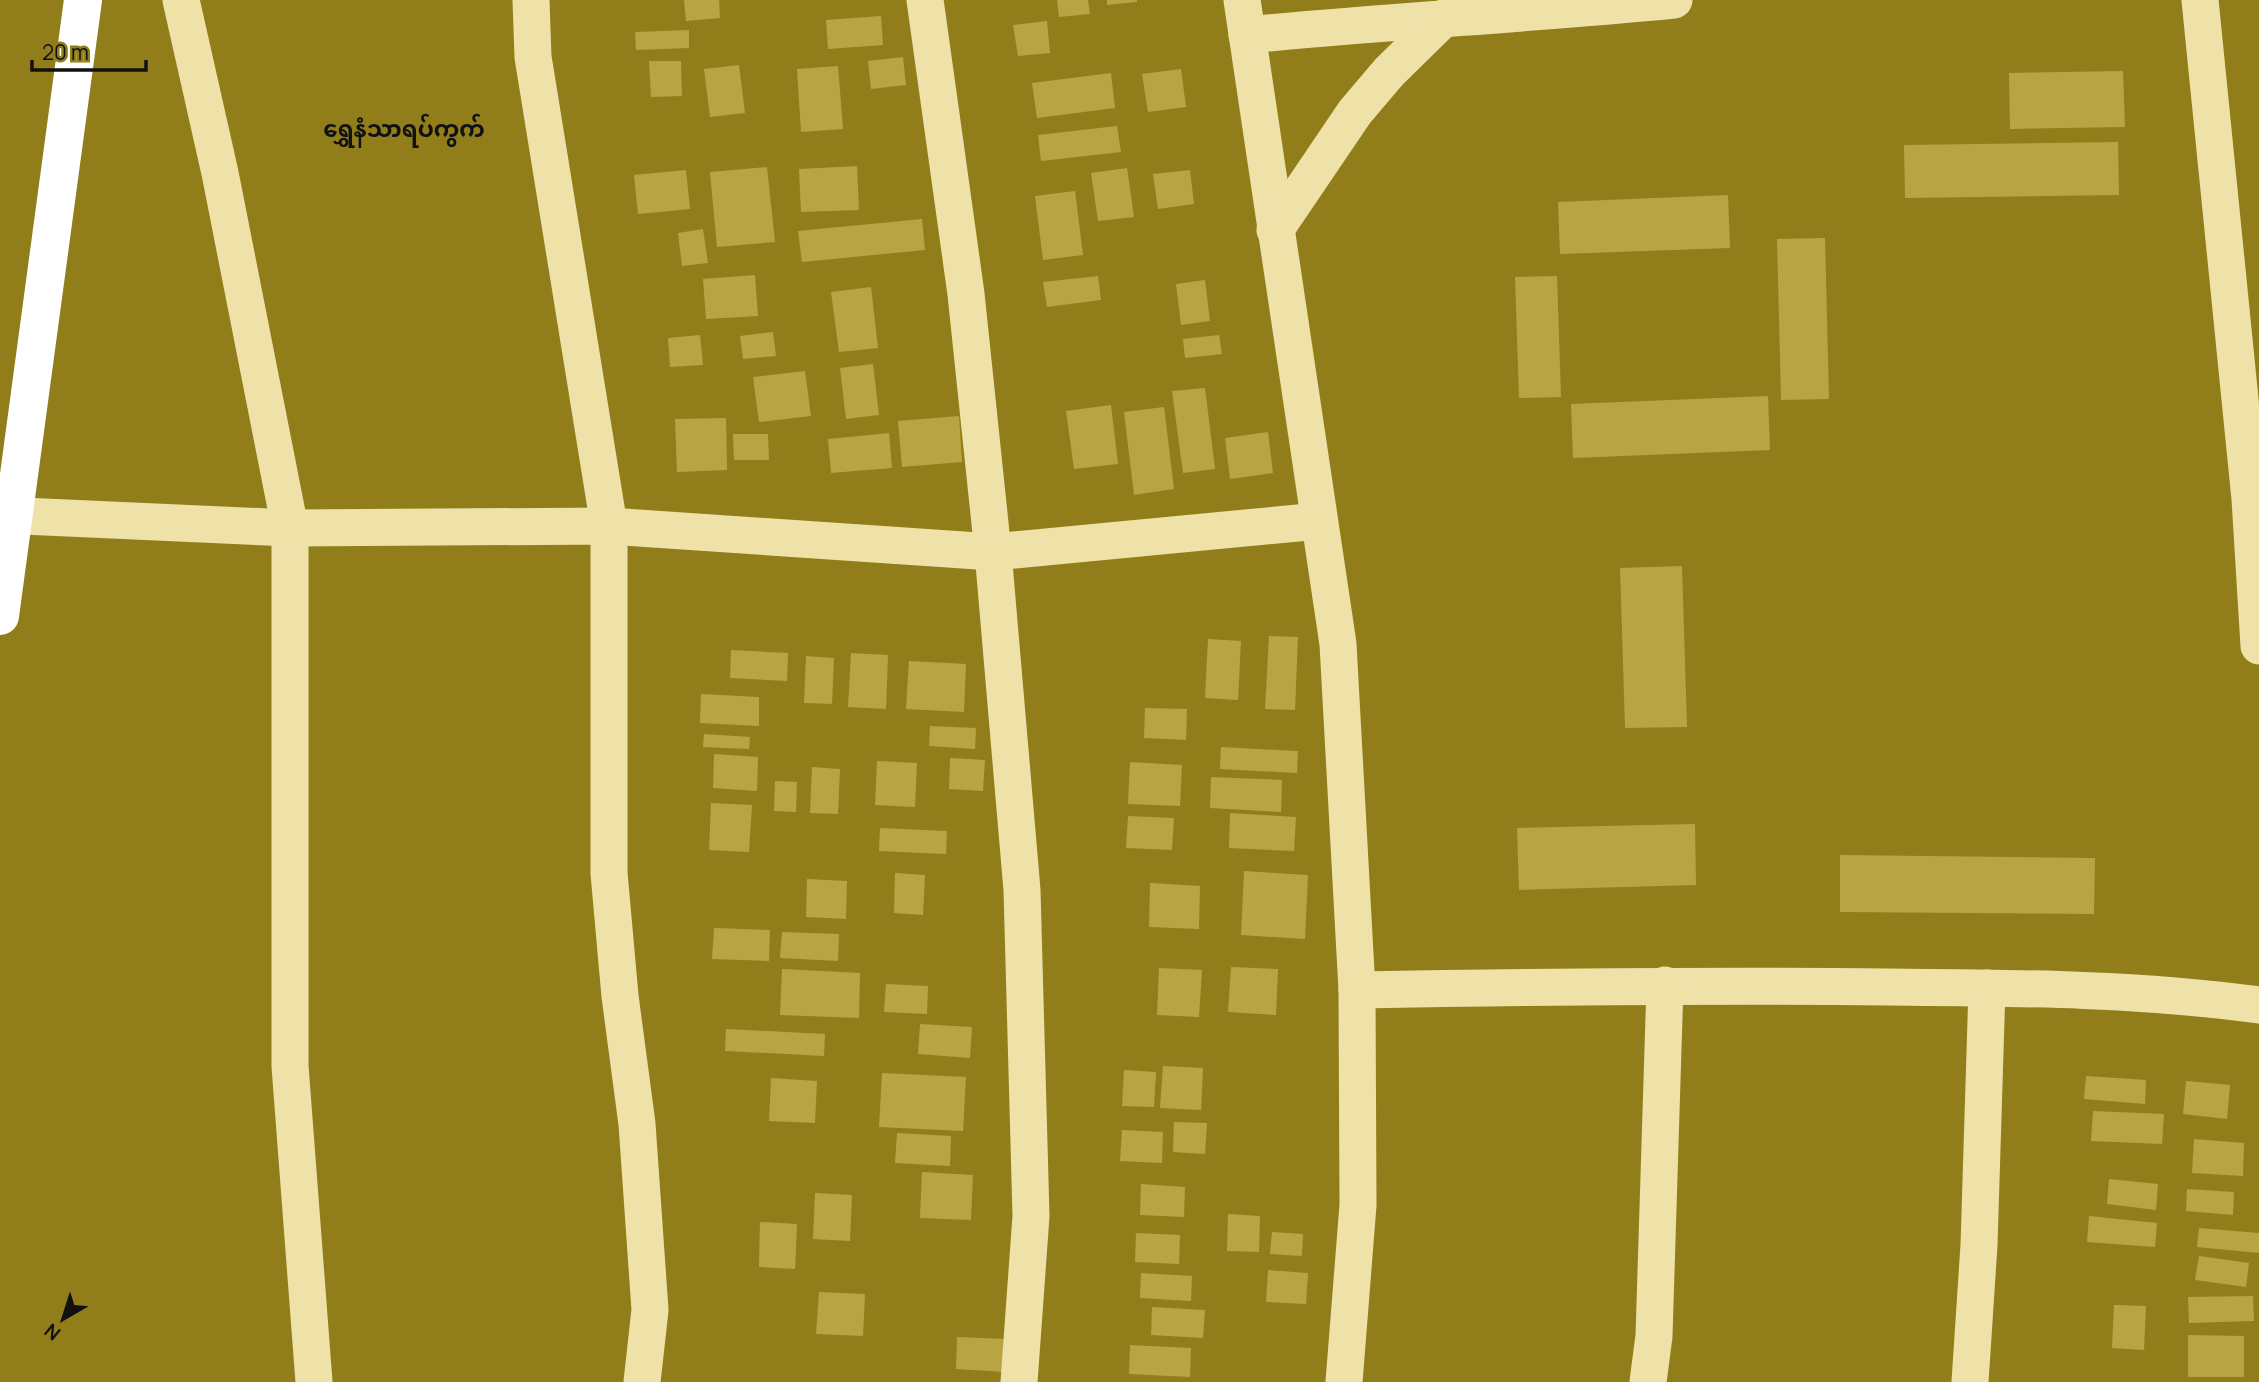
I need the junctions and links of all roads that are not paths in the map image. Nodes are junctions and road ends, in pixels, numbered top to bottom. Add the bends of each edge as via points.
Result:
1 (83, 0) edge
2 (181, 0) edge
3 (531, 0) edge
4 (925, 0) edge
5 (1674, 0) edge
6 (2200, 0) edge
7 (1552, 6) edge
8 (1245, 18) edge
9 (1444, 18) junction
10 (1275, 230) junction
11 (6, 516) edge
12 (1319, 521) junction
13 (609, 526) junction
14 (290, 528) junction
15 (993, 552) junction
16 (0, 616) edge
17 (2259, 646) edge
18 (1665, 985) junction
19 (1987, 988) junction
20 (1357, 990) junction
21 (2259, 1004) edge
22 (314, 1382) edge
23 (642, 1382) edge
24 (1019, 1382) edge
25 (1344, 1382) edge
26 (1648, 1382) edge
27 (1970, 1382) edge

1 - 11 highway
2 - 14 street
3 - 13 street via 533,57
4 - 15 street via 966,293
5 - 7 street
6 - 17 street via 2250,499
7 - 9 street
8 - 9 street via 1360,24
8 - 10 street
9 - 10 street via 1355,112
10 - 12 street
11 - 14 street
11 - 16 highway
12 - 15 street
12 - 20 street via 1338,644
13 - 14 street
13 - 15 street
13 - 23 street via 609,873 637,1124 650,1310
14 - 22 street via 290,1066
15 - 24 street via 1022,903 1031,1216
18 - 19 street
18 - 20 street
18 - 26 street via 1654,1336
19 - 21 street via 2193,996
19 - 27 street
20 - 25 street via 1358,1205

